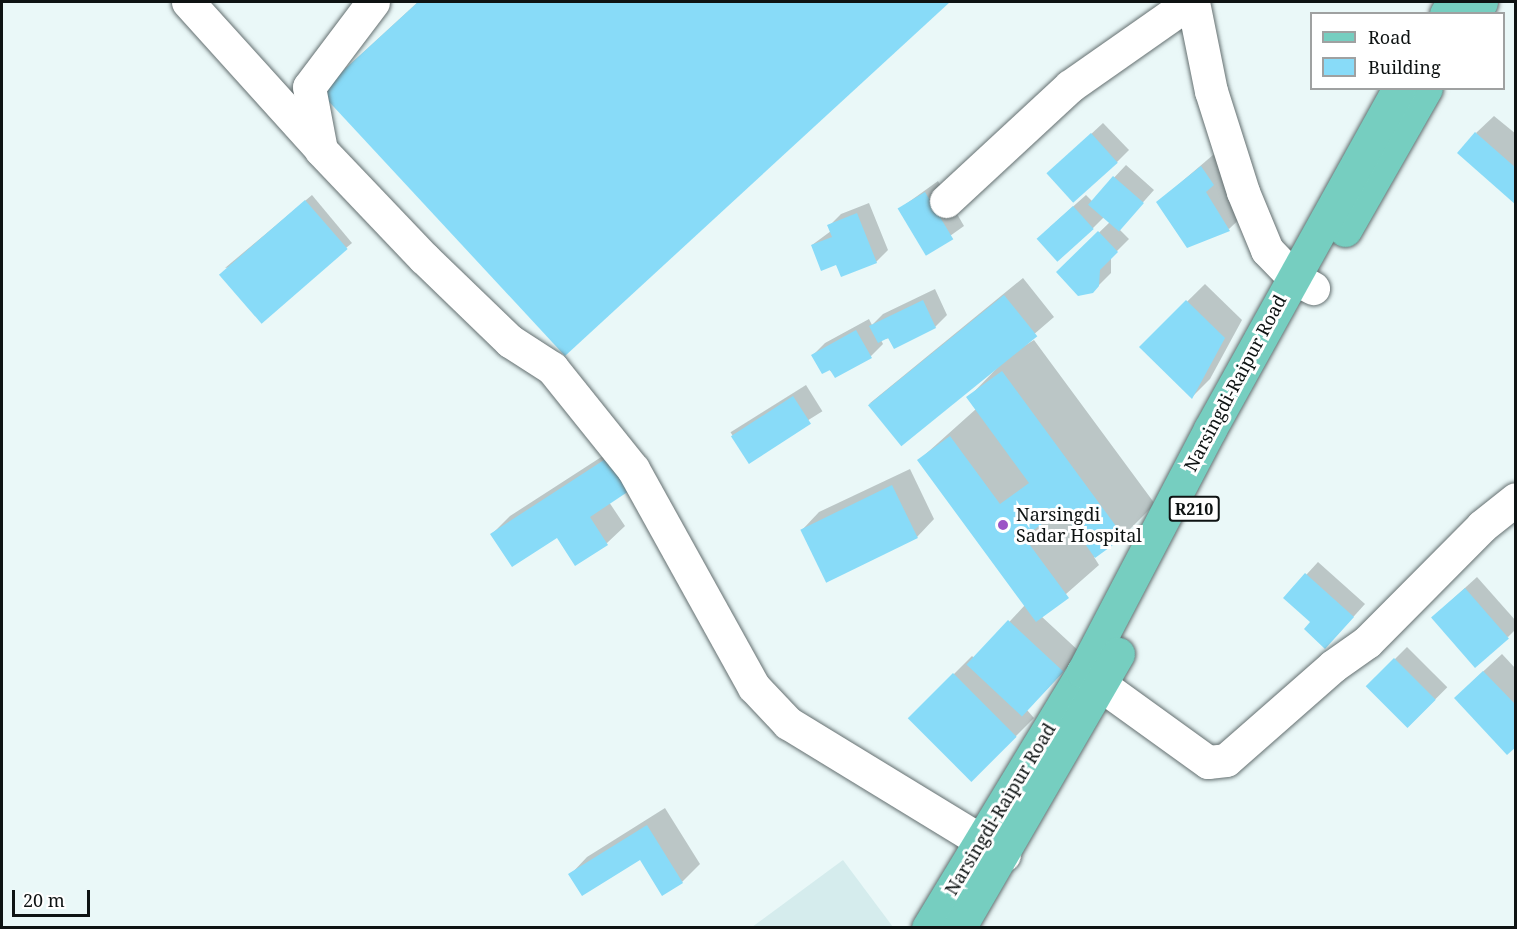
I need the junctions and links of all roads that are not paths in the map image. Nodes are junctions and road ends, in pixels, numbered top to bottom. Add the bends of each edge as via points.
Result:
1 (188, 2) edge
2 (373, 2) edge
3 (1192, 2) edge
4 (1398, 90) edge
5 (1425, 90) edge
6 (321, 150) junction
7 (946, 201) dead end
8 (1303, 282) junction
9 (1515, 500) edge
10 (1093, 678) junction
11 (992, 849) junction
12 (928, 927) edge
13 (959, 927) edge

1 - 6 street
2 - 6 street via 309,87
3 - 7 street via 1070,86
3 - 8 street via 1211,91 1243,192 1267,250
4 - 8 main road, Narsingdi-Raipur Road / R210
5 - 8 main road, Narsingdi-Raipur Road / R210
6 - 11 street via 510,341 552,368 633,469 753,687 788,723
8 - 10 main road, Narsingdi-Raipur Road / R210
9 - 10 street via 1482,526 1367,642 1333,666 1226,760 1208,762
10 - 11 main road, Narsingdi-Raipur Road / R210
11 - 12 main road, Narsingdi-Raipur Road / R210
11 - 13 main road, Narsingdi-Raipur Road / R210

